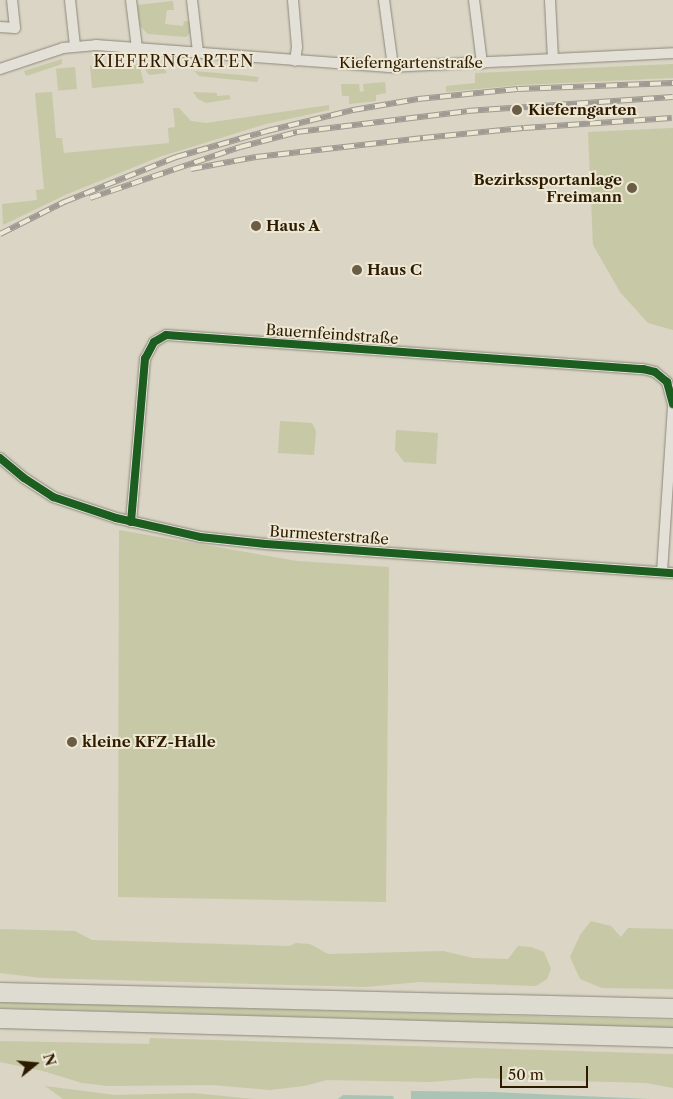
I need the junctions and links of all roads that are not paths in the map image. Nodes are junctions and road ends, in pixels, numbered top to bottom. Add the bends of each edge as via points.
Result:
1 (12, 0) edge
2 (70, 0) edge
3 (131, 0) edge
4 (192, 0) edge
5 (293, 0) edge
6 (384, 0) edge
7 (474, 0) edge
8 (550, 0) edge
9 (0, 27) edge
10 (75, 46) junction
11 (137, 48) junction
12 (198, 52) junction
13 (673, 53) edge
14 (552, 58) junction
15 (295, 61) junction
16 (482, 64) junction
17 (393, 67) junction
18 (1, 70) edge
19 (673, 404) edge
20 (673, 408) edge
21 (0, 458) edge
22 (131, 522) junction
23 (662, 572) junction
24 (673, 573) edge
25 (0, 983) edge
26 (0, 992) edge
27 (27, 992) junction
28 (673, 1008) edge
29 (0, 1018) edge
30 (628, 1036) junction
31 (673, 1037) edge
32 (673, 1050) edge

1 - 9 street via 15,28
2 - 10 street
3 - 11 street
4 - 12 street
5 - 15 street
6 - 17 street
7 - 16 street
8 - 14 street
10 - 11 street, Kieferngartenstraße
10 - 18 street, Kieferngartenstraße via 50,51
11 - 12 street, Kieferngartenstraße
12 - 15 street, Kieferngartenstraße
13 - 14 street, Kieferngartenstraße
14 - 16 street, Kieferngartenstraße
15 - 17 street, Kieferngartenstraße
16 - 17 street, Kieferngartenstraße
19 - 22 street, Bauernfeindstraße via 666,382 655,372 643,369 166,336 154,342 145,359
20 - 23 street
21 - 22 street, Burmesterstraße via 53,496
22 - 23 street, Burmesterstraße via 200,537 266,544
23 - 24 street, Burmesterstraße
25 - 27 highway
26 - 27 highway
27 - 28 highway
29 - 30 highway
30 - 31 highway
30 - 32 highway via 651,1049

